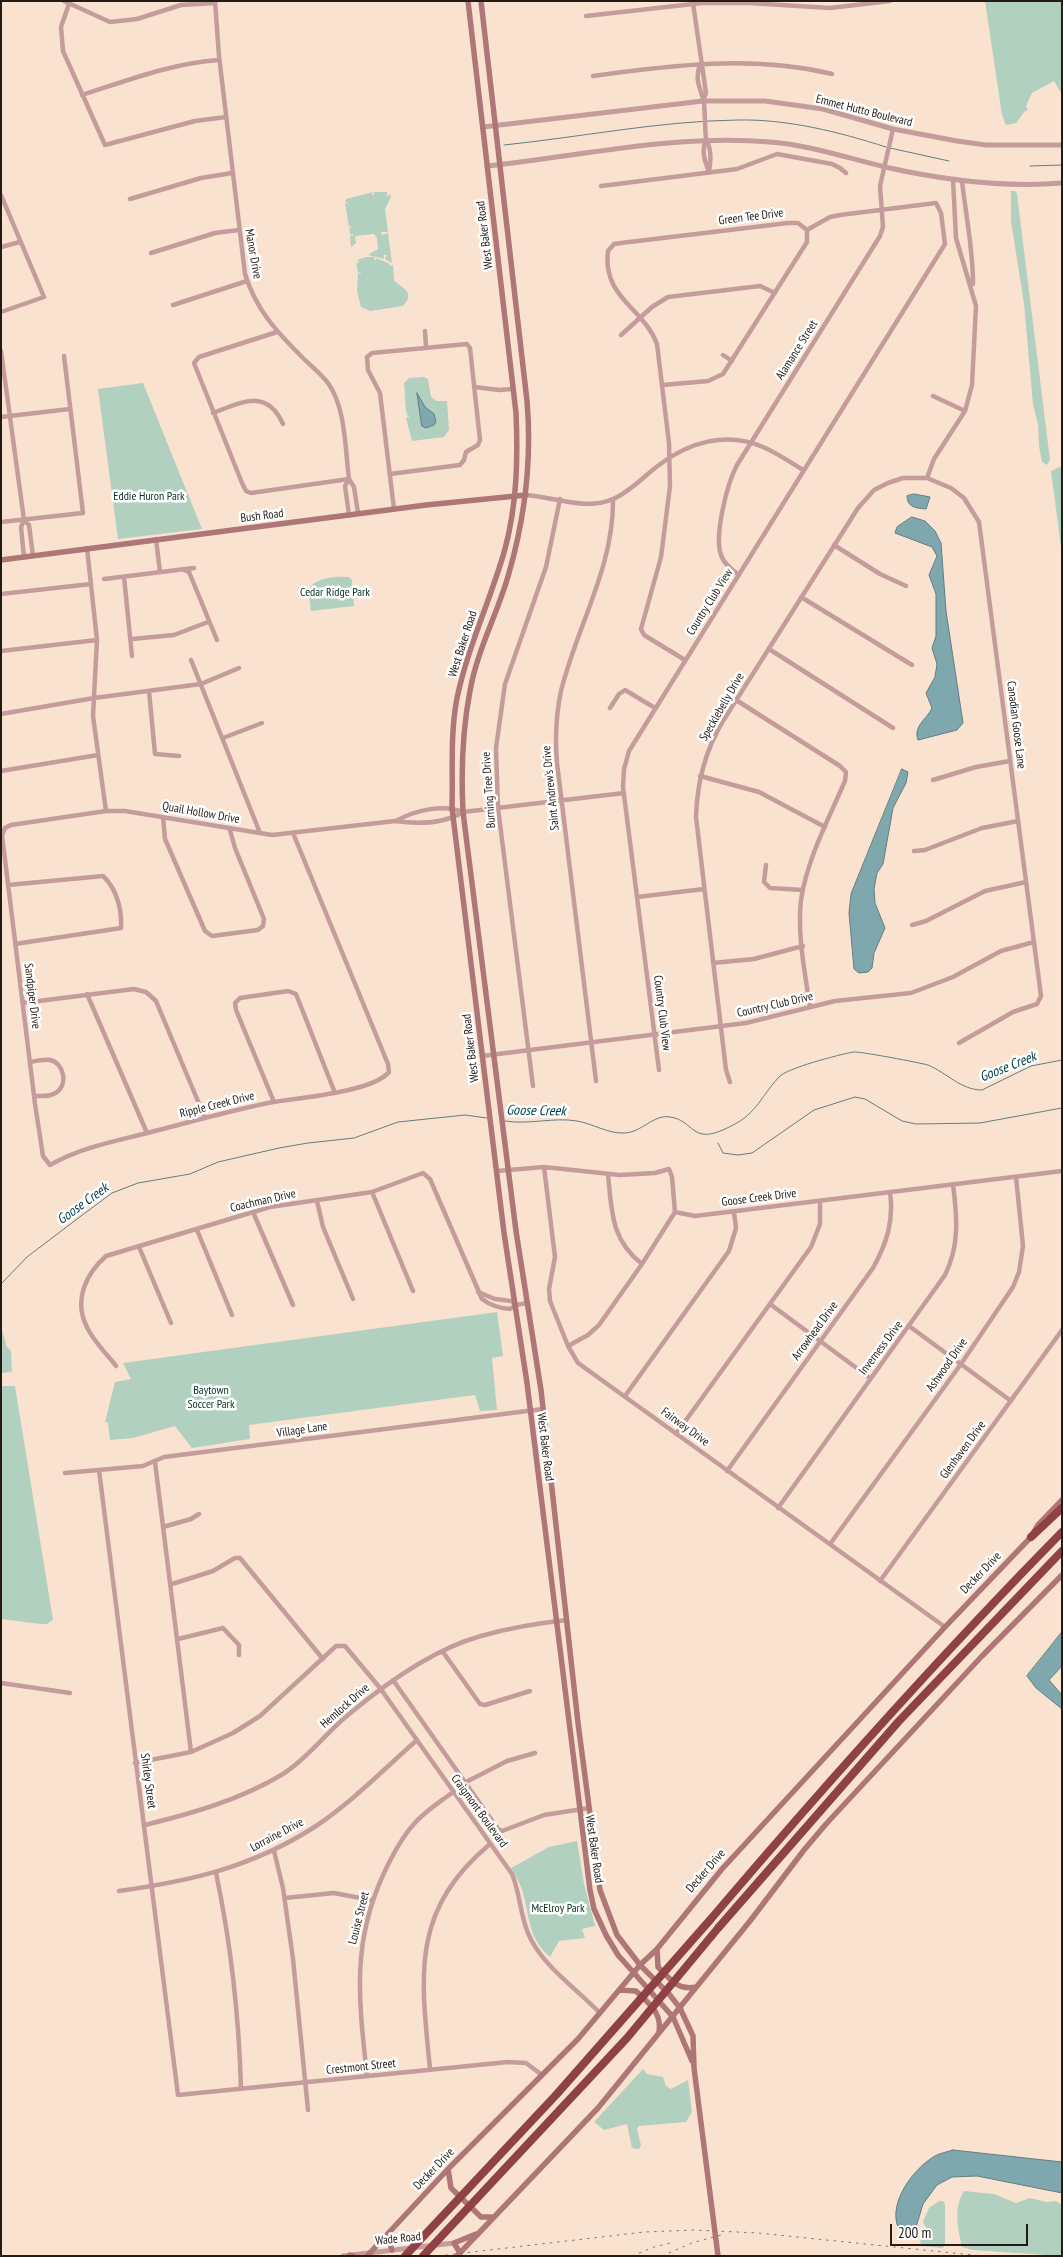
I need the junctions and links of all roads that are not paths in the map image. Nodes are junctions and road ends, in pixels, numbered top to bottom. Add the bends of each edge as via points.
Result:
1 (468, 1) edge
2 (481, 1) edge
3 (890, 1) edge
4 (68, 2) edge
5 (215, 2) edge
6 (692, 2) edge
7 (856, 3) edge
8 (586, 16) dead end
9 (219, 60) junction
10 (700, 64) junction
11 (832, 74) dead end
12 (593, 76) dead end
13 (82, 95) junction
14 (703, 101) junction
15 (226, 117) junction
16 (494, 126) junction
17 (483, 127) junction
18 (893, 129) junction
19 (706, 140) junction
20 (1062, 145) edge
21 (498, 165) junction
22 (487, 166) junction
23 (884, 166) junction
24 (709, 172) junction
25 (232, 173) junction
26 (846, 173) dead end
27 (953, 180) junction
28 (962, 181) junction
29 (1062, 184) edge
30 (601, 186) dead end
31 (1, 195) edge
32 (130, 199) dead end
33 (882, 209) junction
34 (239, 230) junction
35 (807, 230) junction
36 (20, 242) junction
37 (1, 247) edge
38 (152, 253) dead end
39 (512, 280) junction
40 (247, 281) junction
41 (501, 282) junction
42 (972, 288) junction
43 (775, 293) junction
44 (173, 305) dead end
45 (1, 312) edge
46 (639, 319) junction
47 (276, 332) junction
48 (425, 332) dead end
49 (621, 335) dead end
50 (426, 347) junction
51 (1, 351) edge
52 (723, 354) dead end
53 (64, 356) dead end
54 (732, 360) junction
55 (662, 386) junction
56 (475, 387) junction
57 (513, 388) junction
58 (524, 388) junction
59 (933, 396) dead end
60 (70, 409) junction
61 (965, 411) junction
62 (213, 413) junction
63 (11, 416) junction
64 (1, 418) edge
65 (283, 424) dead end
66 (751, 442) junction
67 (670, 456) junction
68 (803, 470) junction
69 (390, 474) junction
70 (927, 478) junction
71 (349, 479) junction
72 (515, 495) junction
73 (526, 495) junction
74 (560, 499) junction
75 (613, 499) junction
76 (394, 509) junction
77 (358, 513) junction
78 (350, 514) junction
79 (24, 520) junction
80 (1, 522) edge
81 (156, 539) junction
82 (834, 546) junction
83 (87, 548) junction
84 (33, 556) junction
85 (24, 557) junction
86 (1, 560) edge
87 (194, 568) dead end
88 (183, 569) junction
89 (160, 572) junction
90 (740, 575) junction
91 (124, 578) junction
92 (104, 579) dead end
93 (91, 584) junction
94 (906, 586) dead end
95 (1, 594) edge
96 (801, 597) junction
97 (486, 603) junction
98 (497, 606) junction
99 (208, 622) junction
100 (132, 639) junction
101 (98, 640) junction
102 (217, 640) dead end
103 (769, 649) junction
104 (1, 651) edge
105 (132, 656) dead end
106 (191, 660) dead end
107 (685, 660) junction
108 (912, 665) dead end
109 (240, 668) dead end
110 (200, 684) junction
111 (149, 691) junction
112 (94, 698) junction
113 (456, 700) junction
114 (736, 700) junction
115 (468, 704) junction
116 (610, 708) dead end
117 (655, 708) junction
118 (1, 714) edge
119 (262, 723) dead end
120 (893, 728) dead end
121 (223, 738) junction
122 (98, 755) junction
123 (179, 756) dead end
124 (1010, 760) junction
125 (1, 771) edge
126 (700, 776) junction
127 (933, 780) dead end
128 (624, 793) junction
129 (562, 800) junction
130 (452, 808) junction
131 (498, 808) junction
132 (106, 811) junction
133 (463, 812) junction
134 (164, 817) junction
135 (453, 818) junction
136 (395, 821) junction
137 (1018, 821) junction
138 (826, 827) junction
139 (5, 828) joint
140 (230, 830) junction
141 (260, 833) junction
142 (293, 834) junction
143 (914, 851) dead end
144 (766, 865) dead end
145 (1026, 882) junction
146 (8, 885) junction
147 (704, 889) junction
148 (803, 890) junction
149 (637, 897) junction
150 (474, 904) junction
151 (464, 906) junction
152 (912, 925) dead end
153 (1034, 942) junction
154 (15, 944) junction
155 (803, 946) junction
156 (713, 963) junction
157 (87, 994) junction
158 (23, 1003) junction
159 (810, 1007) junction
160 (721, 1026) junction
161 (654, 1034) junction
162 (591, 1042) junction
163 (959, 1043) dead end
164 (528, 1050) junction
165 (494, 1054) junction
166 (482, 1056) junction
167 (30, 1062) junction
168 (659, 1070) dead end
169 (596, 1082) dead end
170 (730, 1082) dead end
171 (534, 1086) dead end
172 (335, 1094) junction
173 (34, 1096) junction
174 (274, 1102) junction
175 (205, 1118) junction
176 (147, 1133) junction
177 (50, 1165) joint
178 (544, 1167) junction
179 (508, 1169) junction
180 (497, 1171) junction
181 (1062, 1171) edge
182 (608, 1175) junction
183 (1016, 1177) junction
184 (953, 1184) junction
185 (372, 1192) junction
186 (890, 1192) junction
187 (317, 1201) junction
188 (820, 1201) junction
189 (253, 1212) junction
190 (675, 1212) junction
191 (734, 1212) junction
192 (197, 1230) junction
193 (139, 1247) junction
194 (642, 1264) junction
195 (413, 1291) dead end
196 (478, 1292) junction
197 (353, 1299) dead end
198 (528, 1303) junction
199 (770, 1304) junction
200 (516, 1305) junction
201 (293, 1306) dead end
202 (232, 1315) dead end
203 (171, 1323) dead end
204 (909, 1326) junction
205 (1062, 1330) edge
206 (820, 1341) junction
207 (568, 1346) junction
208 (961, 1364) junction
209 (116, 1366) dead end
210 (870, 1378) junction
211 (625, 1396) junction
212 (1011, 1401) junction
213 (543, 1408) junction
214 (530, 1410) junction
215 (676, 1434) junction
216 (155, 1462) junction
217 (99, 1470) junction
218 (727, 1471) junction
219 (65, 1473) dead end
220 (1062, 1500) edge
221 (778, 1508) junction
222 (1062, 1508) edge
223 (554, 1510) junction
224 (543, 1512) junction
225 (199, 1514) dead end
226 (163, 1527) junction
227 (1062, 1532) edge
228 (1031, 1537) junction
229 (830, 1544) junction
230 (1062, 1551) edge
231 (1062, 1576) edge
232 (880, 1582) junction
233 (172, 1584) junction
234 (567, 1620) junction
235 (556, 1621) junction
236 (945, 1627) junction
237 (178, 1639) junction
238 (442, 1652) junction
239 (239, 1655) dead end
240 (323, 1659) junction
241 (394, 1680) junction
242 (1, 1683) edge
243 (380, 1688) junction
244 (530, 1691) dead end
245 (70, 1693) dead end
246 (578, 1723) junction
247 (568, 1724) junction
248 (417, 1740) junction
249 (191, 1752) junction
250 (534, 1753) dead end
251 (135, 1763) junction
252 (466, 1782) junction
253 (452, 1792) junction
254 (589, 1808) junction
255 (579, 1809) junction
256 (145, 1825) junction
257 (490, 1844) junction
258 (274, 1851) junction
259 (596, 1862) junction
260 (586, 1864) junction
261 (216, 1873) junction
262 (153, 1886) junction
263 (119, 1891) dead end
264 (285, 1898) junction
265 (372, 1900) junction
266 (657, 1949) junction
267 (640, 1966) junction
268 (634, 1973) junction
269 (696, 1987) junction
270 (620, 1990) junction
271 (680, 2008) junction
272 (600, 2013) junction
273 (673, 2017) junction
274 (660, 2032) junction
275 (694, 2068) junction
276 (430, 2069) junction
277 (542, 2075) junction
278 (367, 2076) junction
279 (304, 2083) junction
280 (241, 2089) junction
281 (178, 2095) joint
282 (308, 2110) dead end
283 (448, 2169) junction
284 (494, 2217) junction
285 (481, 2231) junction
286 (387, 2235) junction
287 (454, 2243) junction
288 (392, 2250) junction
289 (369, 2254) edge
290 (458, 2254) edge
291 (351, 2255) edge
292 (343, 2256) edge
293 (405, 2256) edge
294 (423, 2256) edge
295 (718, 2256) edge

1 - 17 main road, West Baker Road
2 - 16 main road, West Baker Road
3 - 7 street
4 - 5 street via 110,22 137,19 181,5
4 - 13 street via 61,41
5 - 9 street, Manor Drive
6 - 7 street via 814,8
6 - 8 street
6 - 10 street
9 - 13 street via 166,69
9 - 15 street, Manor Drive
10 - 11 street via 765,65
10 - 12 street
10 - 14 street via 706,93
13 - 15 street via 104,145 195,121
14 - 16 street, Emmet Hutto Boulevard
14 - 18 street, Emmet Hutto Boulevard via 765,101 822,109
14 - 19 street
15 - 25 street, Manor Drive
16 - 17 street, Emmet Hutto Boulevard
16 - 21 main road, West Baker Road
17 - 22 main road, West Baker Road
18 - 20 street, Emmet Hutto Boulevard via 986,145
18 - 23 street, Alamance Street
19 - 21 street
19 - 23 street via 790,144
19 - 24 street via 703,146
21 - 22 street
21 - 39 main road, West Baker Road
22 - 41 main road, West Baker Road
23 - 27 street
23 - 33 street, Alamance Street via 880,186
24 - 26 street via 744,167 776,154 832,164
24 - 30 street
25 - 32 street via 201,178
25 - 34 street, Manor Drive
27 - 28 street
27 - 42 street via 956,238
28 - 29 street via 1000,185
28 - 42 street via 972,245
31 - 36 street
33 - 35 street via 830,217
33 - 66 street, Alamance Street via 883,227 877,243
33 - 68 street, Country Club View via 936,203 944,248
34 - 38 street via 214,233
34 - 40 street, Manor Drive
35 - 43 street via 807,242
35 - 46 street, Green Tee Drive via 798,223 788,222 614,244 607,254 610,280
36 - 37 street
36 - 45 street via 44,297
39 - 41 main road
39 - 58 main road, West Baker Road
40 - 44 street
40 - 47 street, Manor Drive via 258,307
41 - 57 main road, West Baker Road
42 - 61 street via 976,316 972,385
43 - 46 street via 760,286 672,296 658,302
43 - 54 street
46 - 49 street
46 - 55 street via 656,339
47 - 62 street via 199,357 194,363
47 - 71 street, Manor Drive via 327,382 334,394 340,410
48 - 50 street
50 - 56 street via 467,344
50 - 69 street via 372,353 367,357 368,370 380,393
51 - 63 street
52 - 54 street
53 - 60 street
54 - 55 street via 723,374 714,379
55 - 67 street
56 - 57 street
56 - 69 street via 480,440 466,452 460,465
57 - 58 main road
57 - 72 main road, West Baker Road via 517,441
58 - 73 main road, West Baker Road via 529,448
59 - 61 street
60 - 63 street
60 - 79 street via 84,513
61 - 70 street via 934,459
62 - 65 street via 256,400 278,412
62 - 71 street via 246,491 251,493
63 - 64 street
63 - 79 street
66 - 67 street via 713,440
66 - 68 street
66 - 90 street, Alamance Street via 728,482 719,542 723,560
67 - 75 street
67 - 107 street via 664,540 641,629 644,635
68 - 90 street, Country Club View
69 - 76 street
70 - 82 street, Specklebelly Drive via 903,478 874,490 858,508
70 - 124 street, Canadian Goose Lane via 951,488 964,498 979,522
71 - 77 street, Manor Drive via 354,487
71 - 78 street, Manor Drive via 346,486
72 - 73 main road, Bush Road
72 - 76 main road, Bush Road
72 - 97 main road, West Baker Road via 505,549
73 - 74 street
73 - 98 main road, West Baker Road via 509,573
74 - 75 street via 592,504
74 - 131 street, Burning Tree Drive via 546,568 502,698 496,748
75 - 129 street, Saint Andrew's Drive via 611,527 598,584 566,672 558,706 556,746
76 - 77 main road, Bush Road
77 - 78 main road, Bush Road
78 - 81 main road, Bush Road
79 - 80 street
79 - 84 street via 28,525
79 - 85 street via 21,527
81 - 83 main road, Bush Road
81 - 89 street
82 - 94 street
82 - 96 street, Specklebelly Drive
83 - 84 main road, Bush Road
83 - 93 street
84 - 85 main road, Bush Road
85 - 86 main road, Bush Road
87 - 88 street
88 - 89 street
88 - 99 street via 188,572
89 - 91 street
90 - 107 street, Country Club View
91 - 92 street
91 - 100 street
93 - 95 street
93 - 101 street
96 - 103 street, Specklebelly Drive
96 - 108 street
97 - 98 main road
97 - 113 main road, West Baker Road
98 - 115 main road, West Baker Road via 477,660
99 - 100 street via 174,635
99 - 102 street
100 - 105 street
101 - 104 street
101 - 112 street
103 - 114 street, Specklebelly Drive
103 - 120 street
106 - 110 street
107 - 117 street, Country Club View
109 - 110 street
110 - 111 street
110 - 121 street
111 - 112 street
111 - 123 street via 156,754
112 - 118 street
112 - 122 street
113 - 115 main road
113 - 130 main road, West Baker Road
114 - 126 street, Specklebelly Drive via 714,737
114 - 138 street via 846,772
115 - 133 main road, West Baker Road via 461,772
116 - 117 street via 625,690
117 - 128 street, Country Club View via 629,751 623,775
119 - 121 street
121 - 141 street
122 - 125 street
122 - 132 street
124 - 127 street
124 - 137 street, Canadian Goose Lane
126 - 138 street via 760,792
126 - 147 street, Specklebelly Drive via 696,817
128 - 129 street
128 - 149 street, Country Club View
129 - 131 street
129 - 162 street, Saint Andrew's Drive
130 - 133 street, Quail Hollow Drive
130 - 135 main road, West Baker Road
130 - 136 street, Quail Hollow Drive via 410,813
131 - 133 street
131 - 164 street, Burning Tree Drive
132 - 134 street, Quail Hollow Drive
132 - 139 street, Quail Hollow Drive
133 - 135 street
133 - 150 main road, West Baker Road
134 - 140 street, Quail Hollow Drive
134 - 140 street via 165,839 208,935 258,930 263,926 264,919
135 - 136 street, Quail Hollow Drive via 412,824
135 - 151 main road, West Baker Road
136 - 142 street, Quail Hollow Drive
137 - 143 street via 982,828 925,850
137 - 145 street, Canadian Goose Lane
138 - 148 street
139 - 146 street, Sandpiper Drive via 2,835
140 - 141 street, Quail Hollow Drive
141 - 142 street, Quail Hollow Drive
142 - 172 street, Ripple Creek Drive via 388,1064 389,1072 379,1079
144 - 148 street via 764,882 770,888
145 - 152 street via 985,891
145 - 153 street, Canadian Goose Lane
146 - 154 street, Sandpiper Drive
146 - 154 street via 104,876 110,882 122,912 121,928
147 - 149 street
147 - 156 street, Specklebelly Drive
148 - 155 street
149 - 161 street, Country Club View
150 - 151 main road
150 - 165 main road, West Baker Road
151 - 166 main road, West Baker Road
153 - 159 street, Country Club Drive via 1001,951 953,977 911,993 852,998
153 - 163 street, Canadian Goose Lane via 1040,1001 1013,1012
154 - 158 street, Sandpiper Drive
155 - 156 street via 754,959
155 - 159 street
156 - 160 street, Specklebelly Drive
157 - 158 street
157 - 175 street via 134,989 151,995
157 - 176 street
158 - 167 street, Sandpiper Drive
159 - 160 street, Country Club Drive via 752,1022
160 - 161 street, Country Club Drive
160 - 170 street, Specklebelly Drive
161 - 162 street, Country Club Drive
161 - 168 street, Country Club View
162 - 164 street, Country Club Drive
162 - 169 street, Saint Andrew's Drive
164 - 165 street, Country Club Drive
164 - 171 street, Burning Tree Drive
165 - 166 street, Country Club Drive
165 - 179 main road, West Baker Road
166 - 180 main road, West Baker Road
167 - 173 street, Sandpiper Drive
167 - 173 street via 54,1061 64,1079 56,1093
172 - 174 street, Ripple Creek Drive
172 - 174 street via 296,994 288,992 240,998 235,1003 236,1010
173 - 177 street, Sandpiper Drive via 43,1156
174 - 175 street, Ripple Creek Drive
175 - 176 street, Ripple Creek Drive
176 - 177 street, Ripple Creek Drive via 82,1150
178 - 179 street
178 - 182 street
178 - 207 street, Fairway Drive via 555,1257 550,1301
179 - 180 street
179 - 198 main road, West Baker Road
180 - 200 main road, West Baker Road
181 - 183 street, Goose Creek Drive
182 - 190 street via 636,1175 669,1169
182 - 194 street via 618,1236 626,1250
183 - 184 street, Goose Creek Drive
183 - 208 street, Ashwood Drive via 1023,1246 1019,1272 1008,1297
184 - 186 street, Goose Creek Drive
184 - 204 street, Inverness Drive via 956,1246 939,1285
185 - 187 street, Coachman Drive
185 - 195 street
185 - 196 street, Coachman Drive via 418,1174 427,1174
186 - 188 street, Goose Creek Drive
186 - 206 street, Arrowhead Drive via 890,1228 881,1254
187 - 189 street, Coachman Drive via 288,1203
187 - 197 street via 323,1227
188 - 191 street, Goose Creek Drive
188 - 199 street via 820,1224 814,1241
189 - 192 street, Coachman Drive
189 - 201 street
190 - 191 street, Goose Creek Drive via 695,1216
190 - 194 street
191 - 211 street via 736,1228 729,1251
192 - 193 street, Coachman Drive
192 - 202 street
193 - 203 street
193 - 209 street, Coachman Drive via 106,1256 93,1268 84,1285 81,1306 86,1326
194 - 207 street via 594,1330
196 - 200 street, Coachman Drive
196 - 200 street, Coachman Drive via 494,1307 510,1309
198 - 200 street, Coachman Drive
198 - 213 main road, West Baker Road
199 - 206 street
199 - 215 street
200 - 214 main road, West Baker Road
204 - 208 street
204 - 210 street, Inverness Drive
205 - 212 street, Glenhaven Drive
206 - 210 street
206 - 218 street, Arrowhead Drive
207 - 211 street, Fairway Drive via 582,1367
208 - 212 street
208 - 229 street, Ashwood Drive
210 - 221 street, Inverness Drive
211 - 215 street, Fairway Drive
212 - 232 street, Glenhaven Drive
213 - 214 street, Village Lane
213 - 223 main road, West Baker Road
214 - 216 street, Village Lane via 164,1457
214 - 224 main road, West Baker Road
215 - 218 street, Fairway Drive
216 - 217 street, Village Lane
216 - 226 street
217 - 219 street, Village Lane
217 - 251 street, Shirley Street
218 - 221 street, Fairway Drive
220 - 228 main road, Decker Drive
221 - 229 street, Fairway Drive
222 - 228 highway
223 - 224 main road
223 - 234 main road, West Baker Road
224 - 235 main road, West Baker Road
225 - 226 street
226 - 233 street
227 - 293 highway, bridge via 890,1712 556,2095
228 - 236 main road, Decker Drive
229 - 232 street, Fairway Drive
230 - 294 highway, bridge via 898,1721 627,2038
231 - 269 main road via 982,1656 826,1824
232 - 236 street, Fairway Drive
233 - 237 street
233 - 240 street via 240,1558
234 - 235 street, Hemlock Drive
234 - 246 main road, West Baker Road
235 - 238 street, Hemlock Drive via 480,1636
235 - 247 main road, West Baker Road
236 - 266 main road, Decker Drive via 722,1869
237 - 239 street via 223,1628 239,1645
237 - 249 street
238 - 241 street, Hemlock Drive
238 - 244 street via 480,1704
240 - 243 street, Craigmont Boulevard via 336,1646 345,1646
240 - 249 street via 260,1716 212,1744
241 - 243 street, Hemlock Drive
241 - 252 street
242 - 245 street
243 - 248 street, Craigmont Boulevard
243 - 256 street, Hemlock Drive via 286,1772 256,1790 189,1814
246 - 247 main road
246 - 254 main road, West Baker Road
247 - 255 main road, West Baker Road
248 - 253 street, Craigmont Boulevard
248 - 258 street, Lorraine Drive via 336,1812
249 - 251 street
250 - 252 street via 507,1761
251 - 256 street, Shirley Street
252 - 255 street via 502,1831 544,1815
253 - 257 street, Craigmont Boulevard
253 - 265 street, Louise Street via 414,1823 393,1854
254 - 255 street
254 - 259 main road, West Baker Road
255 - 260 main road, West Baker Road
256 - 262 street, Shirley Street
257 - 272 street, Craigmont Boulevard via 512,1874 528,1934 536,1949
257 - 276 street via 467,1863 449,1887 426,1940 424,2004
258 - 261 street, Lorraine Drive
258 - 264 street
259 - 260 main road
259 - 267 main road, West Baker Road via 600,1890 610,1921
260 - 268 main road, West Baker Road via 594,1909 601,1925 618,1955
261 - 262 street, Lorraine Drive
261 - 280 street via 225,1916
262 - 263 street, Lorraine Drive
262 - 281 street, Shirley Street
264 - 265 street via 334,1893
264 - 279 street
265 - 278 street, Louise Street via 362,1942 360,1976
266 - 267 main road, Decker Drive
266 - 269 main road via 658,1967 670,1979 686,1990
267 - 268 main road, Decker Drive
267 - 271 main road, West Baker Road
268 - 270 main road, Decker Drive
268 - 273 main road, West Baker Road
269 - 271 main road
270 - 272 main road, Decker Drive
270 - 274 main road via 636,1991 657,2013 661,2021
271 - 273 main road
271 - 275 main road, West Baker Road via 693,2036
272 - 277 main road, Decker Drive
273 - 274 main road
273 - 275 main road, West Baker Road
274 - 284 main road via 598,2108
275 - 295 main road, West Baker Road
276 - 277 street, Crestmont Street via 517,2062 526,2063
276 - 278 street, Crestmont Street
277 - 283 main road, Decker Drive
278 - 279 street, Crestmont Street
279 - 280 street, Crestmont Street
279 - 282 street
280 - 281 street, Crestmont Street
283 - 284 main road via 451,2188 481,2217
283 - 286 main road, Decker Drive
284 - 285 main road
285 - 287 main road
285 - 290 main road
286 - 288 main road
286 - 289 main road, Decker Drive
287 - 288 street, Wade Road
287 - 290 main road
288 - 289 street, Wade Road
289 - 291 street, Wade Road
291 - 292 street, Wade Road

